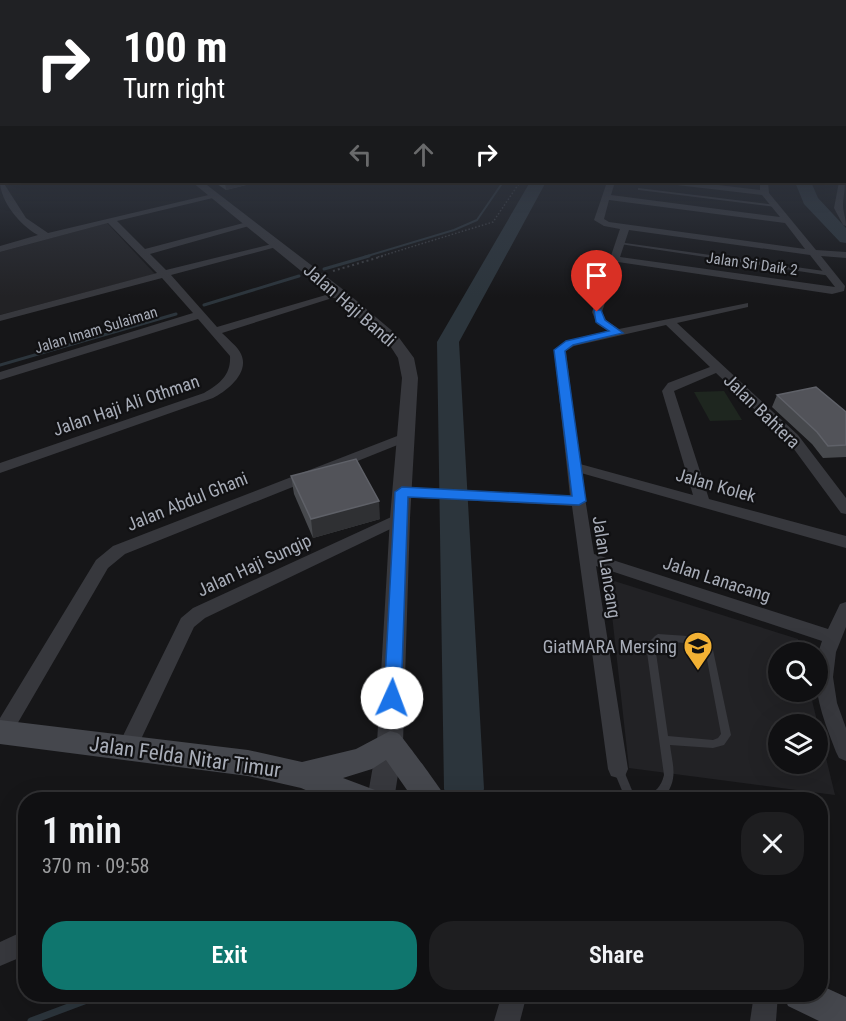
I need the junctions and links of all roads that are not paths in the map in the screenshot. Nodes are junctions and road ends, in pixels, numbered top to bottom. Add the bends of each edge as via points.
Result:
1 (11, 202) edge
2 (185, 202) edge
3 (222, 202) edge
4 (603, 202) edge
5 (646, 202) edge
6 (741, 202) edge
7 (772, 202) edge
8 (839, 202) edge
9 (776, 206) junction
10 (110, 219) junction
11 (788, 221) junction
12 (846, 223) edge
13 (251, 225) junction
14 (625, 228) junction
15 (47, 236) junction
16 (620, 243) junction
17 (277, 244) junction
18 (0, 249) edge
19 (143, 253) junction
20 (816, 253) junction
21 (844, 255) edge
22 (615, 259) junction
23 (164, 274) junction
24 (831, 274) junction
25 (340, 294) junction
26 (744, 305) dead end
27 (201, 314) junction
28 (0, 318) edge
29 (669, 322) junction
30 (216, 331) junction
31 (618, 333) junction
32 (717, 368) junction
33 (0, 376) edge
34 (405, 437) junction
35 (575, 467) junction
36 (0, 468) edge
37 (402, 492) junction
38 (579, 501) junction
39 (702, 501) junction
40 (846, 509) edge
41 (400, 518) junction
42 (846, 542) edge
43 (589, 558) junction
44 (846, 609) edge
45 (832, 637) junction
46 (1, 732) edge
47 (664, 740) junction
48 (390, 743) junction
49 (127, 748) junction
50 (846, 752) edge
51 (618, 769) joint
52 (302, 775) junction
53 (328, 792) edge
54 (381, 792) edge
55 (426, 792) edge
56 (628, 792) edge
57 (662, 792) edge
58 (18, 946) edge
59 (0, 954) edge
60 (513, 1002) edge
61 (765, 1002) edge
62 (818, 1002) edge
63 (846, 1015) edge
64 (507, 1021) edge
65 (763, 1021) edge

1 - 15 street via 23,220
2 - 10 street
3 - 13 street, Jalan Haji Bandi
4 - 14 street via 598,218
5 - 11 street
6 - 9 lane
7 - 9 street, Jalan Sri Daik 2
8 - 12 street via 838,208
9 - 11 street, Jalan Sri Daik 2
10 - 15 street
10 - 19 street, Jalan Haji Ali Othman
11 - 20 street, Jalan Sri Daik 2
13 - 17 street, Jalan Haji Bandi
13 - 19 street
14 - 16 street
14 - 20 street
15 - 18 street
16 - 22 street
16 - 24 lane
17 - 23 street
17 - 25 street, Jalan Haji Bandi
19 - 23 street, Jalan Haji Ali Othman
20 - 21 street
20 - 24 street, Jalan Sri Daik 2
22 - 24 street, Jalan Sri Daik 2 via 836,291 840,286
22 - 31 street via 597,317
23 - 27 street, Jalan Haji Ali Othman
23 - 28 street
25 - 30 street
25 - 34 street, Jalan Haji Bandi via 392,338 406,358 410,378
26 - 29 street, Jalan Lancang
27 - 30 street, Jalan Haji Ali Othman
27 - 33 street, Jalan Imam Sulaiman
29 - 31 street, Jalan Lancang
29 - 32 street, Jalan Bahtera
30 - 36 street, Jalan Haji Ali Othman via 236,355 238,366 234,376 215,392
31 - 35 street, Jalan Lancang via 570,343 560,350
32 - 39 street via 668,391
32 - 40 street, Jalan Bahtera via 793,438
34 - 37 street, Jalan Haji Bandi
34 - 46 street, Jalan Abdul Ghani via 119,550 102,564
35 - 38 street, Jalan Lancang
35 - 39 street, Jalan Kolek
37 - 38 street
37 - 41 street, Jalan Haji Bandi
38 - 43 street, Jalan Lancang
39 - 42 street, Jalan Kolek
41 - 48 street, Jalan Haji Bandi
41 - 49 street, Jalan Haji Sungip via 199,613 187,623
43 - 45 street, Jalan Lanacang
43 - 51 street, Jalan Lancang
44 - 45 street
45 - 50 street via 826,654 825,692
46 - 49 main road, Jalan Felda Nitar Timur
47 - 47 lane via 650,645 658,638 699,641 710,653 726,735 713,744
47 - 57 lane via 669,775
48 - 52 main road via 362,760
48 - 54 street, Jalan Haji Bandi
48 - 55 main road
49 - 52 main road, Jalan Felda Nitar Timur via 248,763
51 - 56 lane
52 - 53 main road, Jalan Felda Nitar Timur
58 - 59 street
60 - 64 street
61 - 65 street
62 - 63 main road

